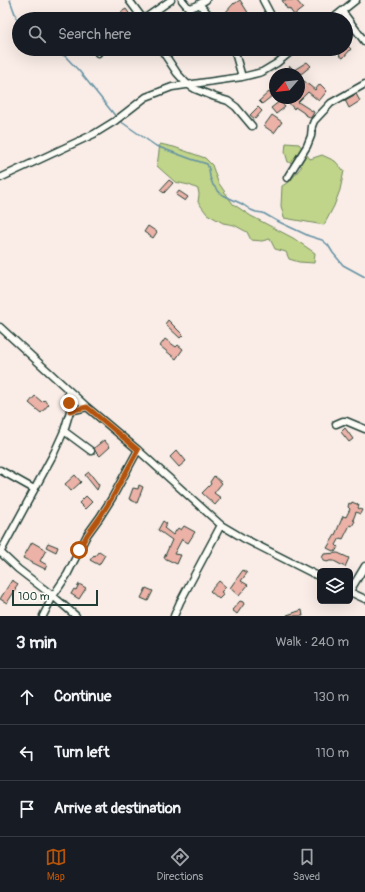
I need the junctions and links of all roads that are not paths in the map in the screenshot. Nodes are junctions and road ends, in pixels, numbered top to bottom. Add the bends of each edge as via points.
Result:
1 (129, 0) edge
2 (171, 0) edge
3 (182, 0) edge
4 (206, 0) edge
5 (263, 0) edge
6 (356, 0) edge
7 (199, 4) junction
8 (342, 11) edge
9 (138, 12) edge
10 (154, 12) edge
11 (206, 12) edge
12 (269, 12) edge
13 (353, 26) edge
14 (365, 42) edge
15 (166, 56) edge
16 (236, 56) edge
17 (286, 56) edge
18 (242, 77) junction
19 (187, 84) junction
20 (365, 84) edge
21 (252, 126) dead end
22 (0, 178) edge
23 (287, 178) dead end
24 (0, 327) edge
25 (68, 390) junction
26 (87, 407) junction
27 (70, 411) junction
28 (336, 424) dead end
29 (365, 429) edge
30 (64, 431) junction
31 (138, 450) junction
32 (91, 451) dead end
33 (0, 470) edge
34 (34, 489) junction
35 (221, 525) junction
36 (0, 552) edge
37 (365, 566) edge
38 (317, 576) edge
39 (353, 586) edge
40 (353, 593) edge
41 (53, 596) junction
42 (365, 599) edge
43 (43, 616) edge
44 (76, 616) edge
45 (174, 616) edge

1 - 9 street
2 - 10 street
3 - 7 street via 189,8
4 - 7 street
5 - 12 street
6 - 8 street
7 - 11 street
13 - 14 street
15 - 19 street
16 - 18 street
17 - 18 street via 262,72
18 - 19 street
19 - 21 street via 228,101
19 - 22 street via 146,97 94,134
20 - 23 street via 331,103 314,121 307,146
24 - 25 street
25 - 26 street
25 - 27 street
26 - 27 street
26 - 31 street
27 - 30 street
28 - 29 street via 346,421
30 - 32 street
30 - 34 street
31 - 35 street
31 - 41 street
33 - 34 street
34 - 36 street
35 - 38 street
35 - 45 street
36 - 41 street
37 - 39 street
40 - 42 street
41 - 43 street
41 - 44 street

